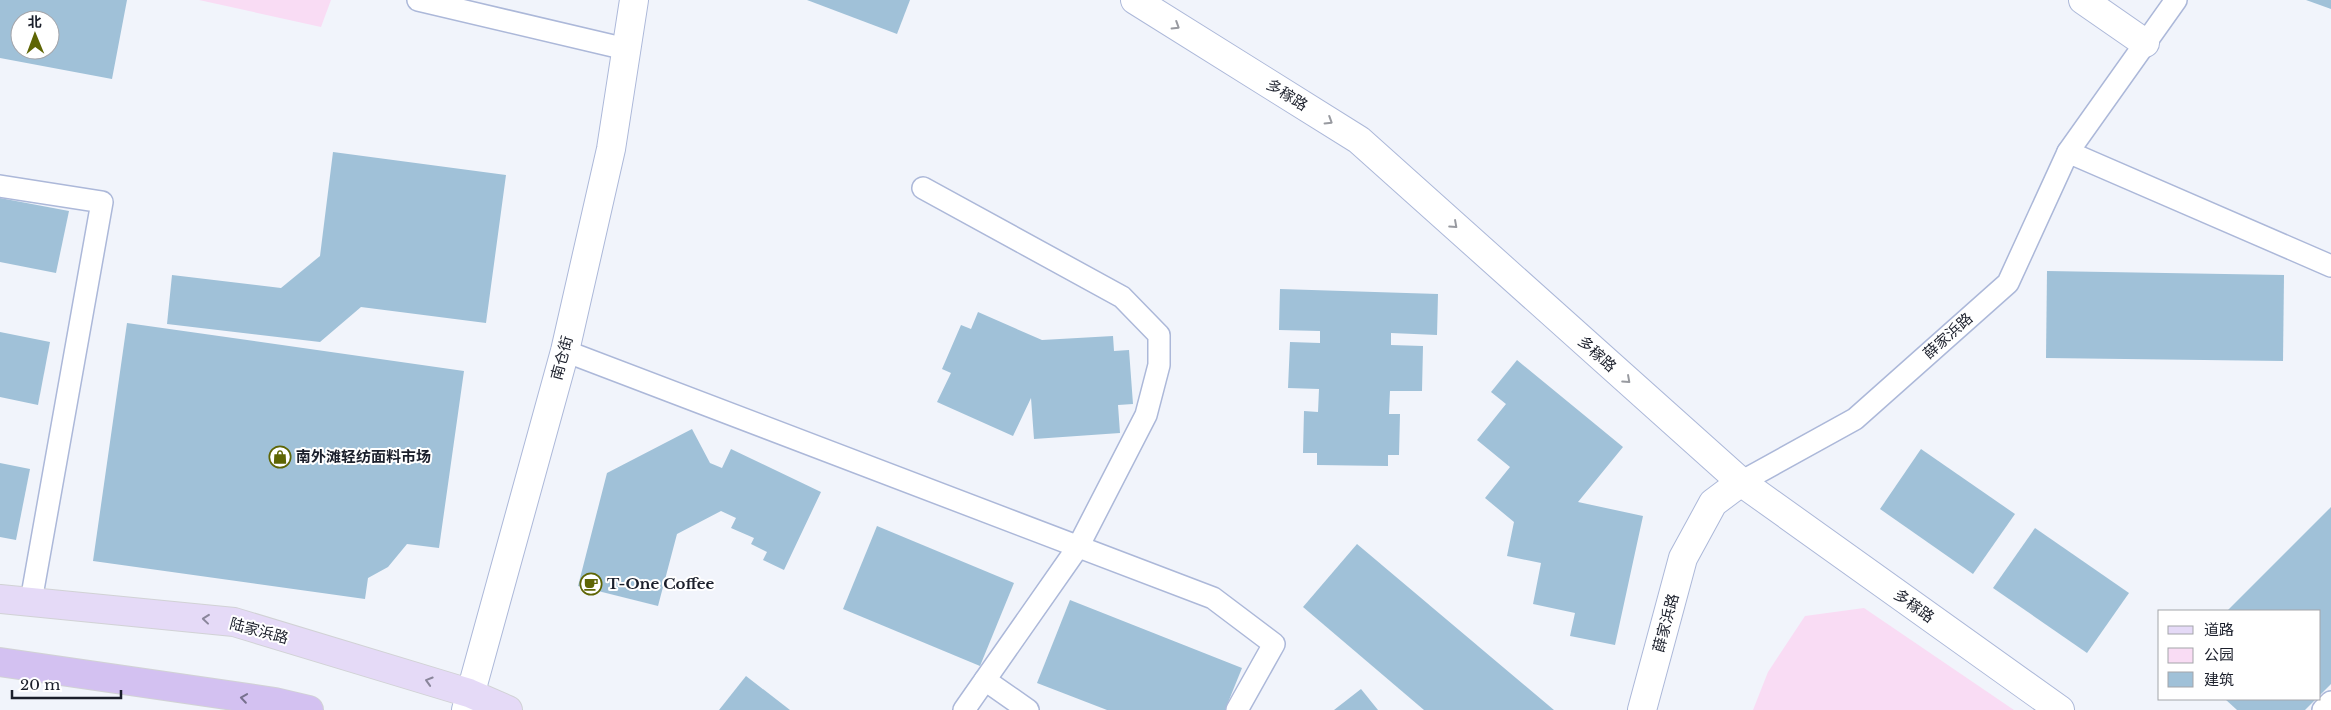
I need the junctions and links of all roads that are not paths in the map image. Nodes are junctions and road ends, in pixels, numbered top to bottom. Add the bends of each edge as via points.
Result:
1 (418, 0) edge
2 (634, 0) edge
3 (1135, 0) edge
4 (2083, 0) edge
5 (2176, 0) edge
6 (2145, 43) junction
7 (626, 49) junction
8 (2068, 152) junction
9 (0, 186) edge
10 (923, 188) dead end
11 (2331, 266) edge
12 (565, 351) junction
13 (1741, 482) junction
14 (1078, 547) junction
15 (0, 599) edge
16 (31, 600) junction
17 (0, 662) edge
18 (985, 680) junction
19 (467, 702) edge
20 (2331, 702) edge
21 (309, 710) edge
22 (508, 710) edge
23 (964, 710) edge
24 (1028, 710) edge
25 (1238, 710) edge
26 (1642, 710) edge
27 (2060, 710) edge
28 (2323, 710) edge

1 - 7 lane
2 - 7 street, 南仓街
3 -> 13 street, 多稼路 via 1359,140
4 - 6 street
5 - 6 lane, 薛家浜路
6 - 8 lane, 薛家浜路
7 - 12 street, 南仓街 via 611,149
8 - 11 lane
8 - 13 lane, 薛家浜路 via 2008,283 1855,419
9 - 16 lane via 102,202
10 - 14 lane via 1122,297 1159,335 1159,365 1146,415
12 - 14 lane
12 - 19 street, 南仓街
13 - 26 street, 薛家浜路 via 1713,503 1683,558
13 - 27 street, 多稼路
14 - 18 lane
14 - 25 lane via 1213,598 1274,644
15 - 16 main road, 陆家浜路
19 -> 16 main road, 陆家浜路 via 234,622
21 -> 17 highway via 275,702
18 - 23 lane
18 - 24 lane
19 - 22 main road, 陆家浜路
20 - 28 lane

